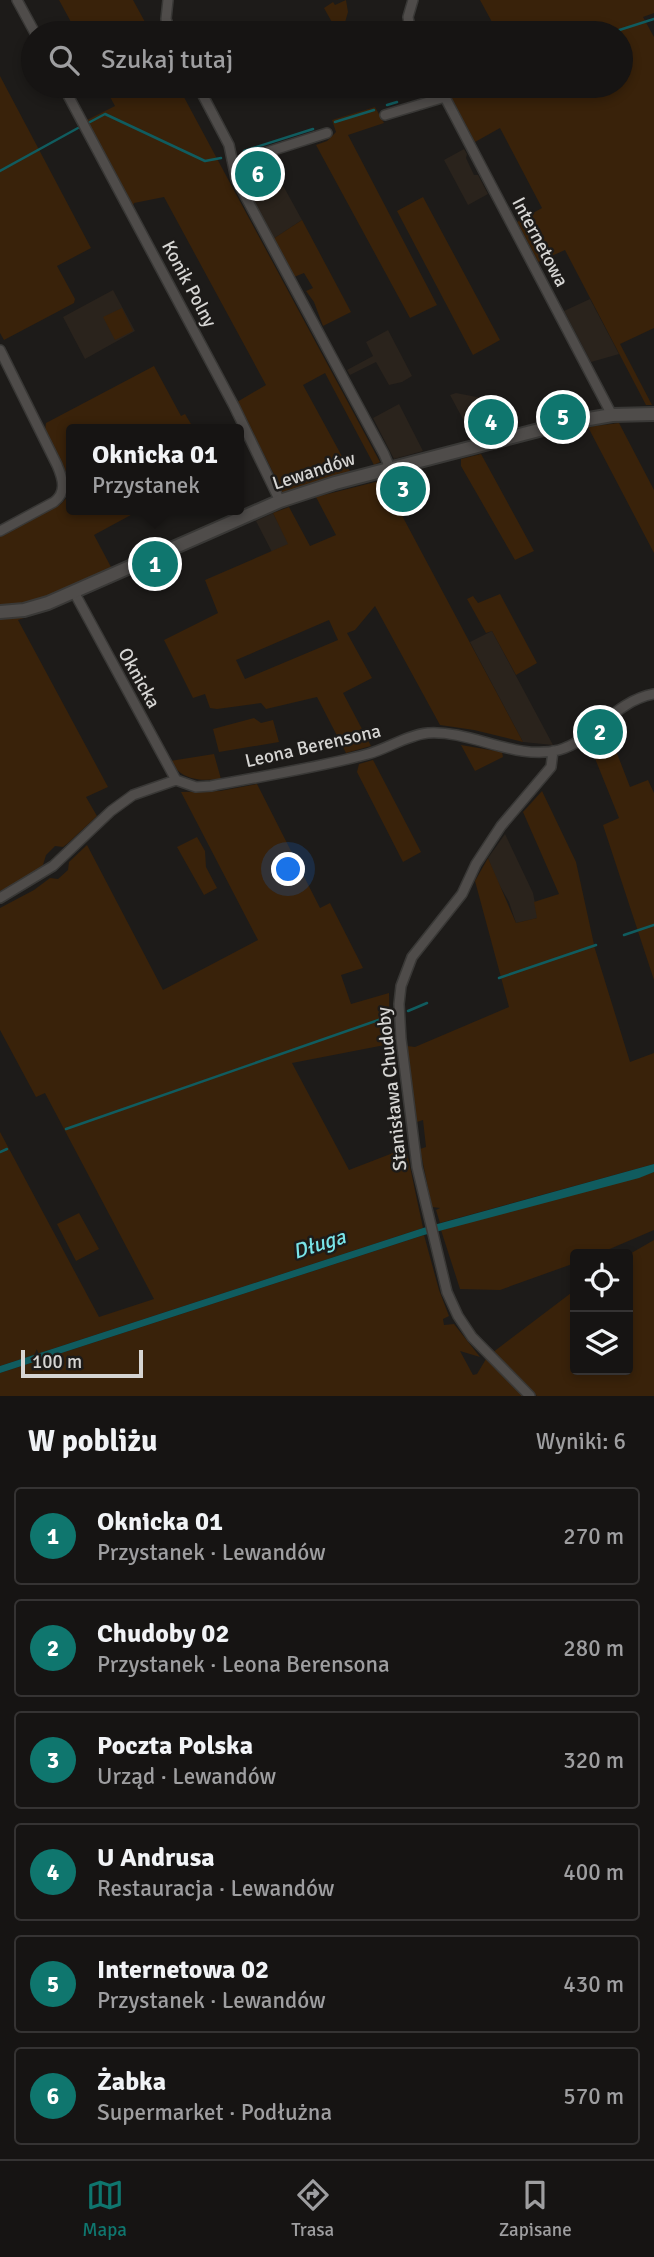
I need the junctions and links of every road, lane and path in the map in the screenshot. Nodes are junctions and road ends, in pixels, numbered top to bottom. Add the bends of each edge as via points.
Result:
1 (17, 0) edge
2 (169, 0) edge
3 (413, 0) edge
4 (28, 21) edge
5 (167, 21) edge
6 (409, 21) edge
7 (69, 98) edge
8 (204, 98) edge
9 (442, 98) edge
10 (446, 98) edge
11 (385, 115) dead end
12 (327, 133) dead end
13 (233, 163) junction
14 (0, 350) edge
15 (654, 414) edge
16 (612, 415) junction
17 (243, 424) edge
18 (244, 426) edge
19 (390, 468) junction
20 (281, 501) junction
21 (0, 531) edge
22 (74, 592) junction
23 (0, 612) edge
24 (654, 694) edge
25 (553, 751) junction
26 (176, 780) junction
27 (0, 898) edge
28 (530, 1396) edge

1 - 4 street
2 - 5 street
3 - 6 street
7 - 17 street, Konik Polny
8 - 13 street via 229,145
9 - 11 street
10 - 16 street, Internetowa
12 - 13 street
13 - 19 street via 236,179
14 - 21 street via 62,479 62,492 54,502
15 - 16 street, Lewandów
16 - 19 street, Lewandów
18 - 20 street, Konik Polny
19 - 20 street, Lewandów
20 - 22 street, Lewandów
22 - 23 street, Lewandów via 35,607
22 - 26 street, Oknicka
24 - 25 street via 631,701 572,745
25 - 26 street, Leona Berensona via 424,733 350,759 211,786 196,787
25 - 28 street, Stanisława Chudoby via 551,767 491,840 462,894 412,957 399,1004 417,1167 447,1292 483,1350
26 - 27 street via 130,797 53,866

